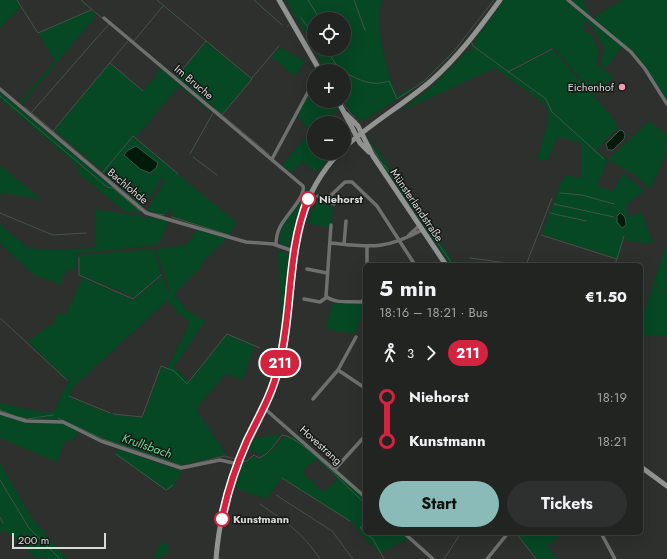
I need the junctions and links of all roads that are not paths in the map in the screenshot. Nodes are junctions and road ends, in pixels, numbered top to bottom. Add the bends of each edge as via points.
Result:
1 (279, 0) edge
2 (500, 0) edge
3 (568, 0) edge
4 (104, 18) dead end
5 (316, 64) edge
6 (0, 89) edge
7 (307, 94) edge
8 (667, 104) edge
9 (342, 108) edge
10 (359, 134) junction
11 (351, 141) edge
12 (272, 159) junction
13 (333, 160) edge
14 (318, 196) dead end
15 (326, 200) junction
16 (334, 204) dead end
17 (346, 221) dead end
18 (331, 225) dead end
19 (420, 228) junction
20 (398, 241) junction
21 (331, 243) junction
22 (344, 244) junction
23 (276, 245) junction
24 (367, 247) junction
25 (293, 251) junction
26 (367, 263) edge
27 (414, 263) edge
28 (445, 263) edge
29 (307, 269) dead end
30 (327, 273) junction
31 (327, 297) junction
32 (304, 299) dead end
33 (361, 302) joint
34 (363, 305) edge
35 (356, 337) dead end
36 (338, 370) junction
37 (363, 387) edge
38 (313, 399) dead end
39 (264, 408) junction
40 (0, 413) edge
41 (363, 438) edge
42 (238, 464) junction
43 (643, 468) edge
44 (335, 469) junction
45 (667, 486) edge
46 (363, 495) edge
47 (406, 535) edge
48 (506, 535) edge
49 (602, 535) edge
50 (216, 559) edge
51 (433, 559) edge
52 (487, 559) edge
53 (615, 559) edge

1 - 5 main road
2 - 10 main road via 466,45 444,68 412,96
3 - 8 street via 631,52
4 - 12 street, Im Bruche
6 - 23 street, Bachlohde via 146,213 246,242
7 - 12 street
9 - 10 main road, Münsterlandstraße
10 - 11 main road
10 - 19 main road, Münsterlandstraße
12 - 23 street, Im Bruche via 304,188 303,194 280,226
13 - 25 main road via 308,199
14 - 15 street
15 - 16 street
15 - 20 street via 345,182 352,182 377,206
17 - 22 street
18 - 21 street
19 - 20 street
19 - 28 main road, Münsterlandstraße
20 - 24 street via 387,246
20 - 27 street
21 - 22 street
21 - 30 street
22 - 24 street
23 - 25 street, Bachlohde
24 - 26 street
25 - 39 main road via 282,352
29 - 30 street
30 - 31 street
31 - 32 street via 320,302
31 - 33 street
33 - 34 street
35 - 36 street
36 - 37 street
36 - 38 street
39 - 42 main road
39 - 44 street, Hovestrang
40 - 42 street via 26,422 63,422 101,441 181,468 220,460
41 - 44 street
42 - 50 main road via 223,511
43 - 45 main road
44 - 46 street, Hovestrang
47 - 51 street
48 - 52 street
49 - 53 street

